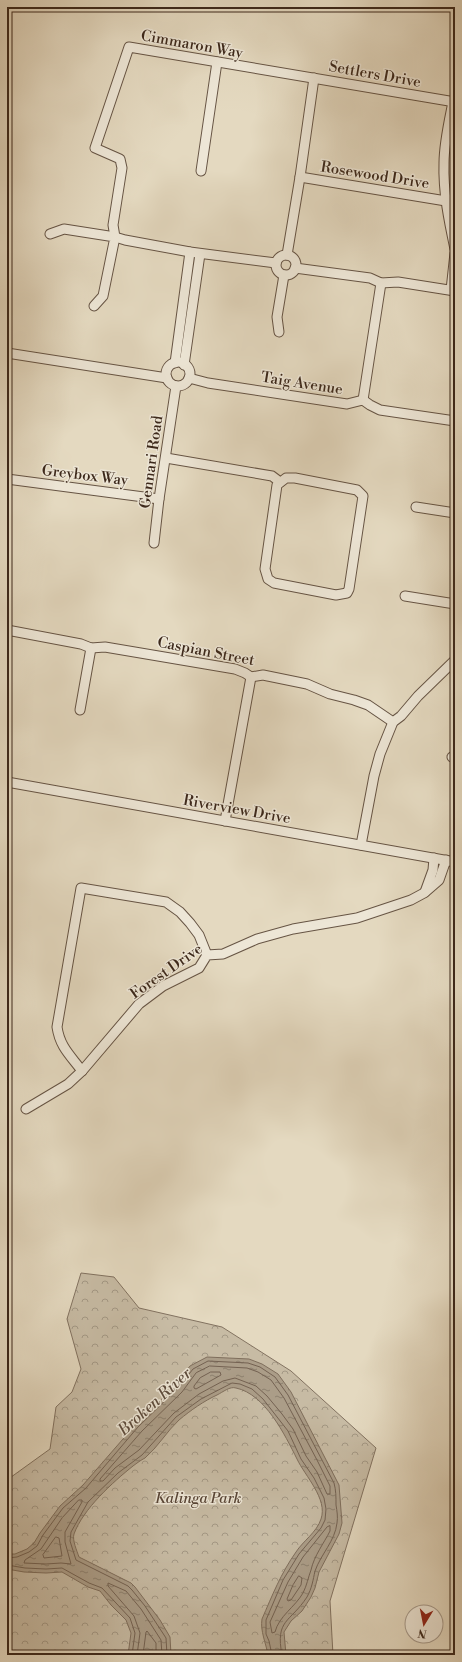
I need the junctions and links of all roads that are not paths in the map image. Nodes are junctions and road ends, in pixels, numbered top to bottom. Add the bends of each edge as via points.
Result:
1 (217, 62) junction
2 (314, 78) junction
3 (454, 102) edge
4 (201, 171) dead end
5 (300, 177) junction
6 (446, 201) junction
7 (50, 234) dead end
8 (115, 236) junction
9 (455, 249) edge
10 (190, 252) junction
11 (455, 253) edge
12 (200, 254) junction
13 (287, 255) junction
14 (276, 264) junction
15 (295, 268) junction
16 (284, 275) junction
17 (381, 283) junction
18 (453, 290) edge
19 (94, 306) dead end
20 (279, 332) dead end
21 (7, 353) edge
22 (180, 364) junction
23 (167, 378) junction
24 (189, 378) junction
25 (176, 386) junction
26 (363, 400) junction
27 (455, 421) edge
28 (165, 461) junction
29 (7, 479) edge
30 (278, 483) junction
31 (159, 499) junction
32 (416, 507) dead end
33 (455, 513) edge
34 (154, 543) dead end
35 (405, 596) dead end
36 (455, 604) edge
37 (7, 630) edge
38 (91, 648) junction
39 (455, 660) edge
40 (251, 677) junction
41 (80, 710) dead end
42 (393, 722) junction
43 (9, 783) edge
44 (225, 821) junction
45 (361, 845) junction
46 (434, 858) junction
47 (450, 861) edge
48 (424, 894) junction
49 (207, 955) junction
50 (82, 1071) junction
51 (26, 1109) dead end

1 - 2 street, Cimmaron Way
1 - 4 street
1 - 8 street, Cimmaron Way via 129,47 96,148 120,159 122,168 113,225
2 - 3 street, Settlers Drive
2 - 5 street, Settlers Drive
3 - 6 street via 445,145
5 - 6 street, Rosewood Drive
5 - 13 street, Settlers Drive
6 - 9 street
7 - 8 street via 64,229
8 - 10 street
8 - 19 street via 103,296
10 - 12 street
10 - 22 street
11 - 18 street
12 - 14 street
12 - 22 street
13 - 14 street via 281,256
13 - 15 street via 294,260
14 - 16 street via 278,271
15 - 16 street via 292,273
15 - 17 street via 370,278
16 - 20 street via 277,317
17 - 18 street via 398,282
17 - 26 street
21 - 23 street
22 - 23 street via 168,369
22 - 24 street via 189,370
23 - 25 street
24 - 25 street via 184,384
24 - 26 street, Taig Avenue via 347,404
25 - 28 street, Gennari Road
26 - 27 street, Taig Avenue via 380,410
28 - 30 street via 272,476
28 - 31 street, Gennari Road
29 - 31 street, Greybox Way
30 - 30 street via 286,478 296,478 362,493 349,589 346,593 336,596 274,584 266,576
31 - 34 street, Gennari Road
32 - 33 street
35 - 36 street
37 - 38 street, Caspian Street
38 - 40 street, Caspian Street via 105,646 235,669
38 - 41 street
39 - 42 street
40 - 42 street, Caspian Street via 263,675 307,684 368,706
40 - 44 street
42 - 45 street via 374,776
43 - 44 street, Riverview Drive
44 - 45 street, Riverview Drive
45 - 46 street, Riverview Drive
46 - 47 street, Riverview Drive
46 - 48 street via 433,870
47 - 48 street, Forest Drive via 439,880
48 - 49 street, Forest Drive via 357,918 293,929 257,939 223,954
49 - 50 street, Forest Drive via 199,968 163,986 139,1004
49 - 50 street via 199,935 190,923 166,902 81,888 57,1027 59,1039
50 - 51 street, Forest Drive via 68,1084

